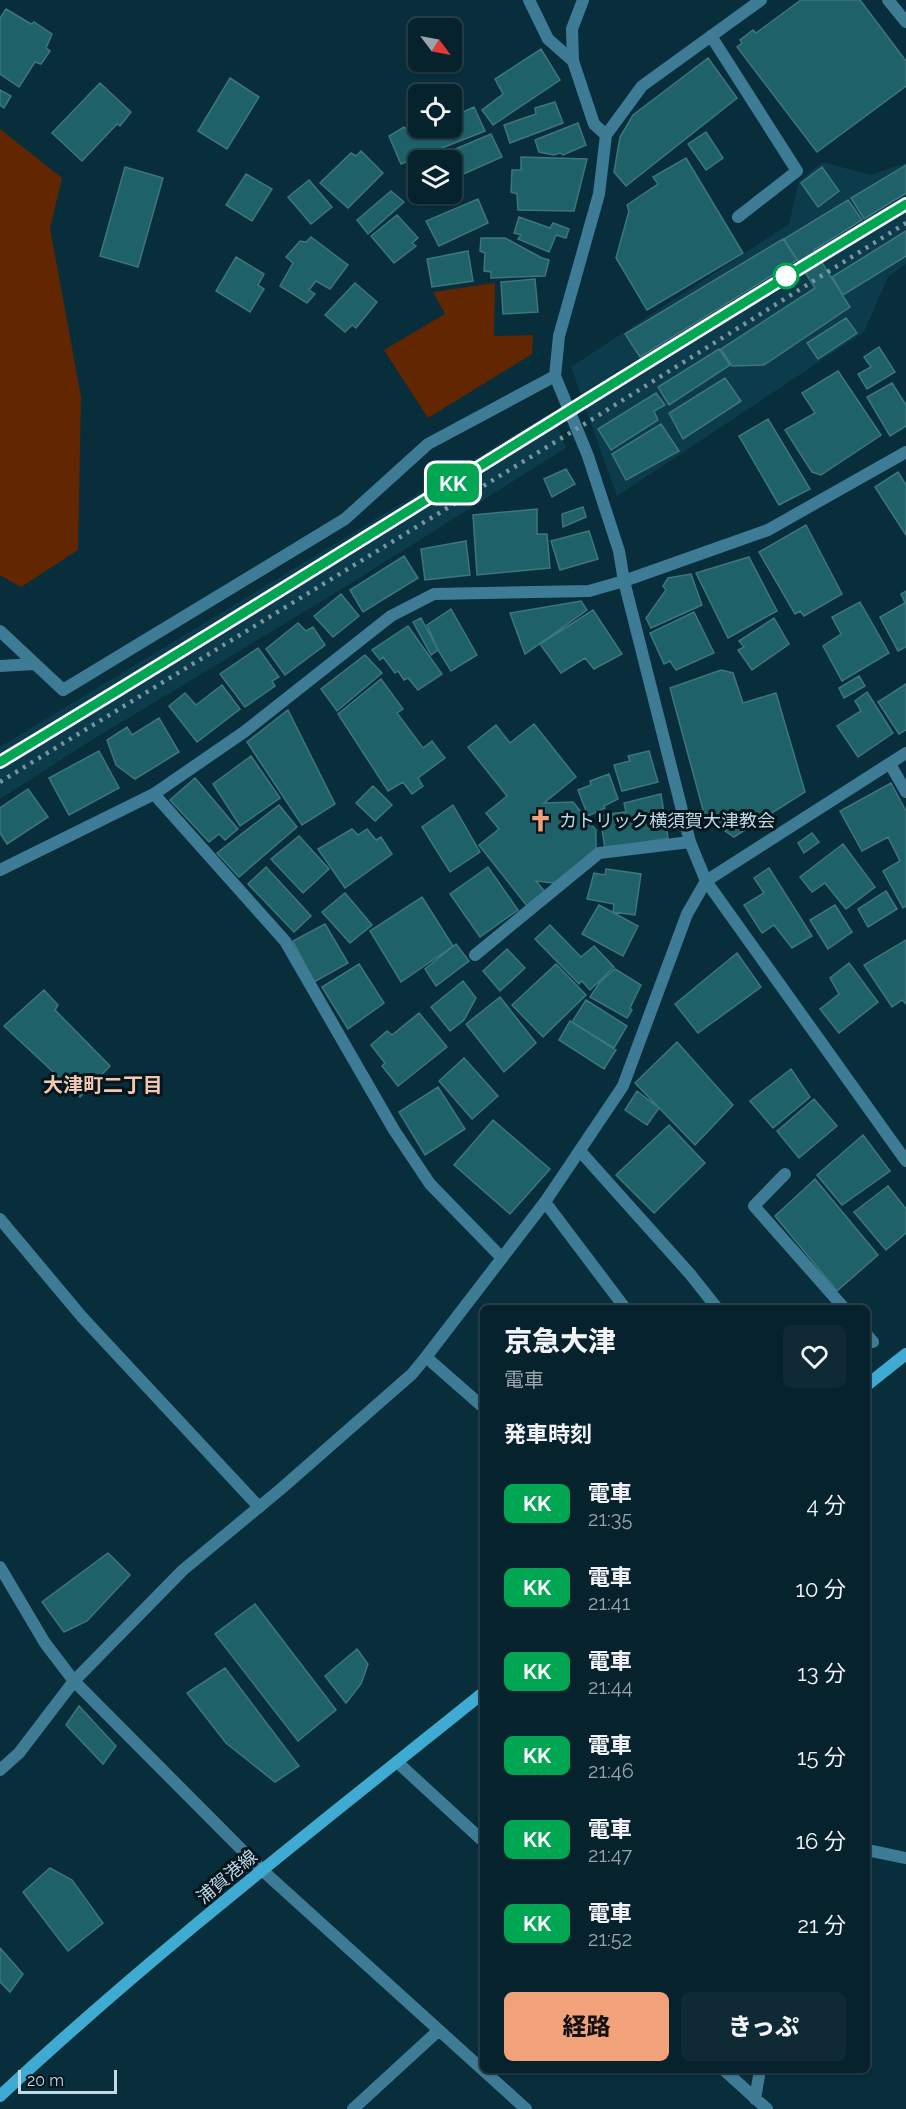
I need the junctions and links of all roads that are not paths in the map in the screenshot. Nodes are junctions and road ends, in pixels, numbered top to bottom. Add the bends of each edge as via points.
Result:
1 (529, 0) edge
2 (583, 0) edge
3 (761, 0) edge
4 (888, 0) edge
5 (906, 22) edge
6 (711, 36) junction
7 (573, 61) junction
8 (606, 135) junction
9 (738, 217) dead end
10 (555, 376) junction
11 (906, 452) edge
12 (624, 581) junction
13 (0, 631) edge
14 (34, 664) junction
15 (0, 666) edge
16 (906, 753) edge
17 (890, 764) junction
18 (906, 792) edge
19 (154, 794) junction
20 (690, 842) junction
21 (0, 870) edge
22 (706, 880) junction
23 (476, 955) dead end
24 (580, 1151) junction
25 (906, 1161) edge
26 (784, 1174) dead end
27 (545, 1202) junction
28 (0, 1220) edge
29 (502, 1258) junction
30 (623, 1305) edge
31 (715, 1305) edge
32 (841, 1305) edge
33 (906, 1354) edge
34 (426, 1357) junction
35 (870, 1383) edge
36 (480, 1404) edge
37 (259, 1507) junction
38 (0, 1567) edge
39 (74, 1681) junction
40 (480, 1695) edge
41 (397, 1762) junction
42 (0, 1770) edge
43 (480, 1838) edge
44 (870, 1851) edge
45 (906, 1858) edge
46 (262, 1870) junction
47 (439, 2030) junction
48 (480, 2067) edge
49 (486, 2073) edge
50 (727, 2073) edge
51 (759, 2073) edge
52 (0, 2096) edge
53 (755, 2099) junction
54 (353, 2109) edge
55 (526, 2109) edge
56 (767, 2109) edge

1 - 7 street via 548,39
2 - 7 street via 572,29
3 - 6 street
4 - 5 street
6 - 8 street via 642,86
6 - 9 street via 797,171
7 - 8 street via 594,124
8 - 10 street via 599,194 559,336
10 - 12 street via 588,456 619,551
10 - 14 street via 428,444 345,519 63,690
11 - 12 street via 768,530
12 - 19 street via 590,591 434,594 391,616 243,732
12 - 20 street
13 - 14 street
14 - 15 street
16 - 17 street
17 - 18 street
17 - 22 street
19 - 21 street
19 - 29 street via 285,941 394,1130 430,1184
20 - 22 street
20 - 23 street via 599,854
22 - 24 street via 687,914 623,1086
22 - 25 street
24 - 27 street
24 - 31 street
26 - 32 street via 754,1206
27 - 29 street
27 - 30 street
28 - 37 street via 82,1317
29 - 34 street
33 - 35 main road
34 - 36 street
34 - 37 street via 412,1374
37 - 39 street via 183,1570
38 - 39 street via 45,1643
39 - 42 street via 19,1753
39 - 46 street
40 - 41 main road, 浦賀港線
41 - 43 street
41 - 46 main road, 浦賀港線
44 - 45 street
46 - 47 street
46 - 52 main road, 浦賀港線
47 - 48 street
47 - 54 street
49 - 55 street
50 - 53 street
51 - 53 street
53 - 56 street

